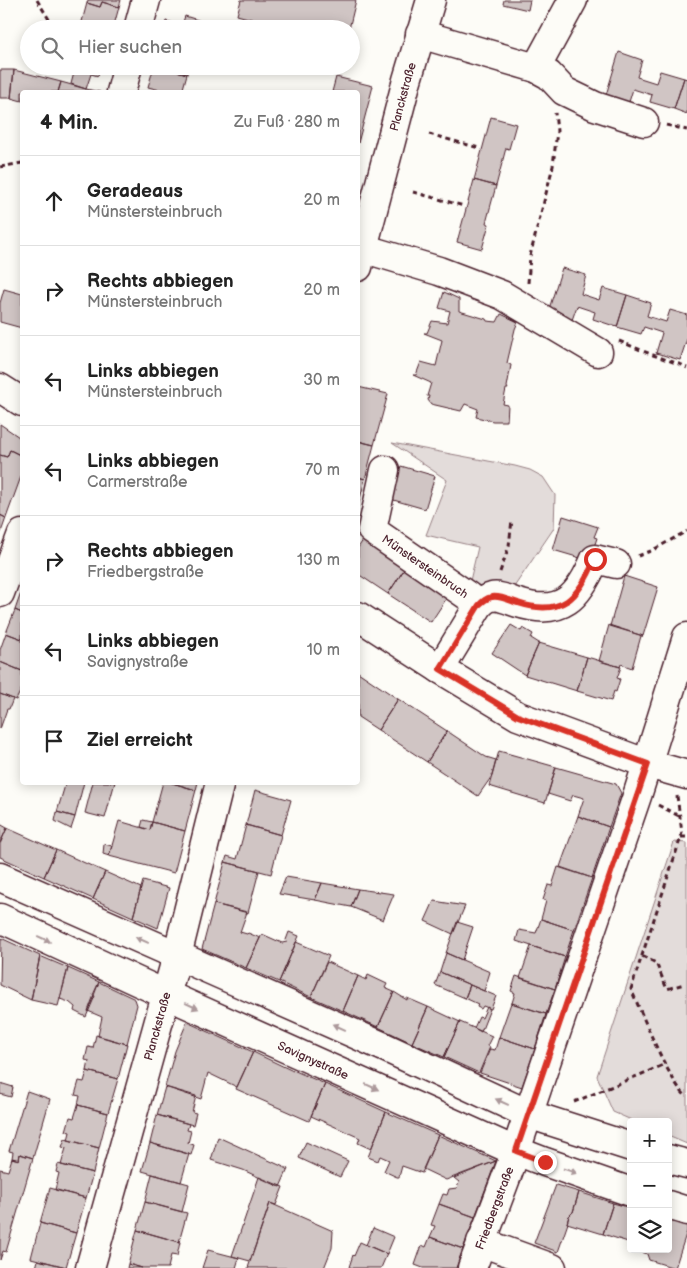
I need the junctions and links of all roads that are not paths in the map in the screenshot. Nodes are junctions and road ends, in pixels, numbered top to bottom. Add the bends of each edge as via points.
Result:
1 (146, 0) edge
2 (431, 0) edge
3 (573, 0) edge
4 (140, 20) edge
5 (420, 34) junction
6 (126, 75) edge
7 (546, 75) junction
8 (122, 90) edge
9 (644, 122) dead end
10 (367, 191) edge
11 (360, 258) edge
12 (598, 352) road end
13 (0, 388) edge
14 (20, 401) edge
15 (385, 470) dead end
16 (20, 539) edge
17 (616, 564) dead end
18 (0, 593) edge
19 (487, 600) junction
20 (360, 617) edge
21 (687, 638) edge
22 (440, 669) junction
23 (648, 764) junction
24 (682, 784) edge
25 (219, 785) edge
26 (0, 877) edge
27 (0, 918) edge
28 (177, 956) junction
29 (166, 995) junction
30 (528, 1114) junction
31 (627, 1146) edge
32 (516, 1151) junction
33 (672, 1159) edge
34 (687, 1164) edge
35 (627, 1191) edge
36 (482, 1242) junction
37 (90, 1268) edge
38 (472, 1268) edge
39 (552, 1268) edge

1 - 4 street
2 - 5 street, Planckstraße
3 - 7 street
5 - 7 street
5 - 10 street, Planckstraße
6 - 8 street
7 - 9 street via 564,91 595,106
10 - 11 street, Planckstraße
11 - 12 street via 479,285 502,295
13 - 14 street
15 - 19 street, Münstersteinbruch via 372,530 468,596
16 - 18 street
17 - 19 street, Münstersteinbruch via 595,559 587,579 576,594 552,607 534,608
19 - 22 street, Münstersteinbruch
20 - 22 street
21 - 23 street, Friedbergstraße
22 - 23 street via 518,716
23 - 24 street
23 - 30 street, Friedbergstraße via 571,965
25 - 28 street, Planckstraße
28 -> 26 street
27 -> 29 street, Savignystraße
28 - 29 street, Planckstraße
30 -> 28 street
29 -> 32 street, Savignystraße
29 - 37 street, Planckstraße
30 - 31 street
30 - 32 street, Friedbergstraße
32 -> 35 street, Savignystraße
32 - 36 street, Friedbergstraße
33 - 34 street
36 - 38 street, Friedbergstraße
36 - 39 street

